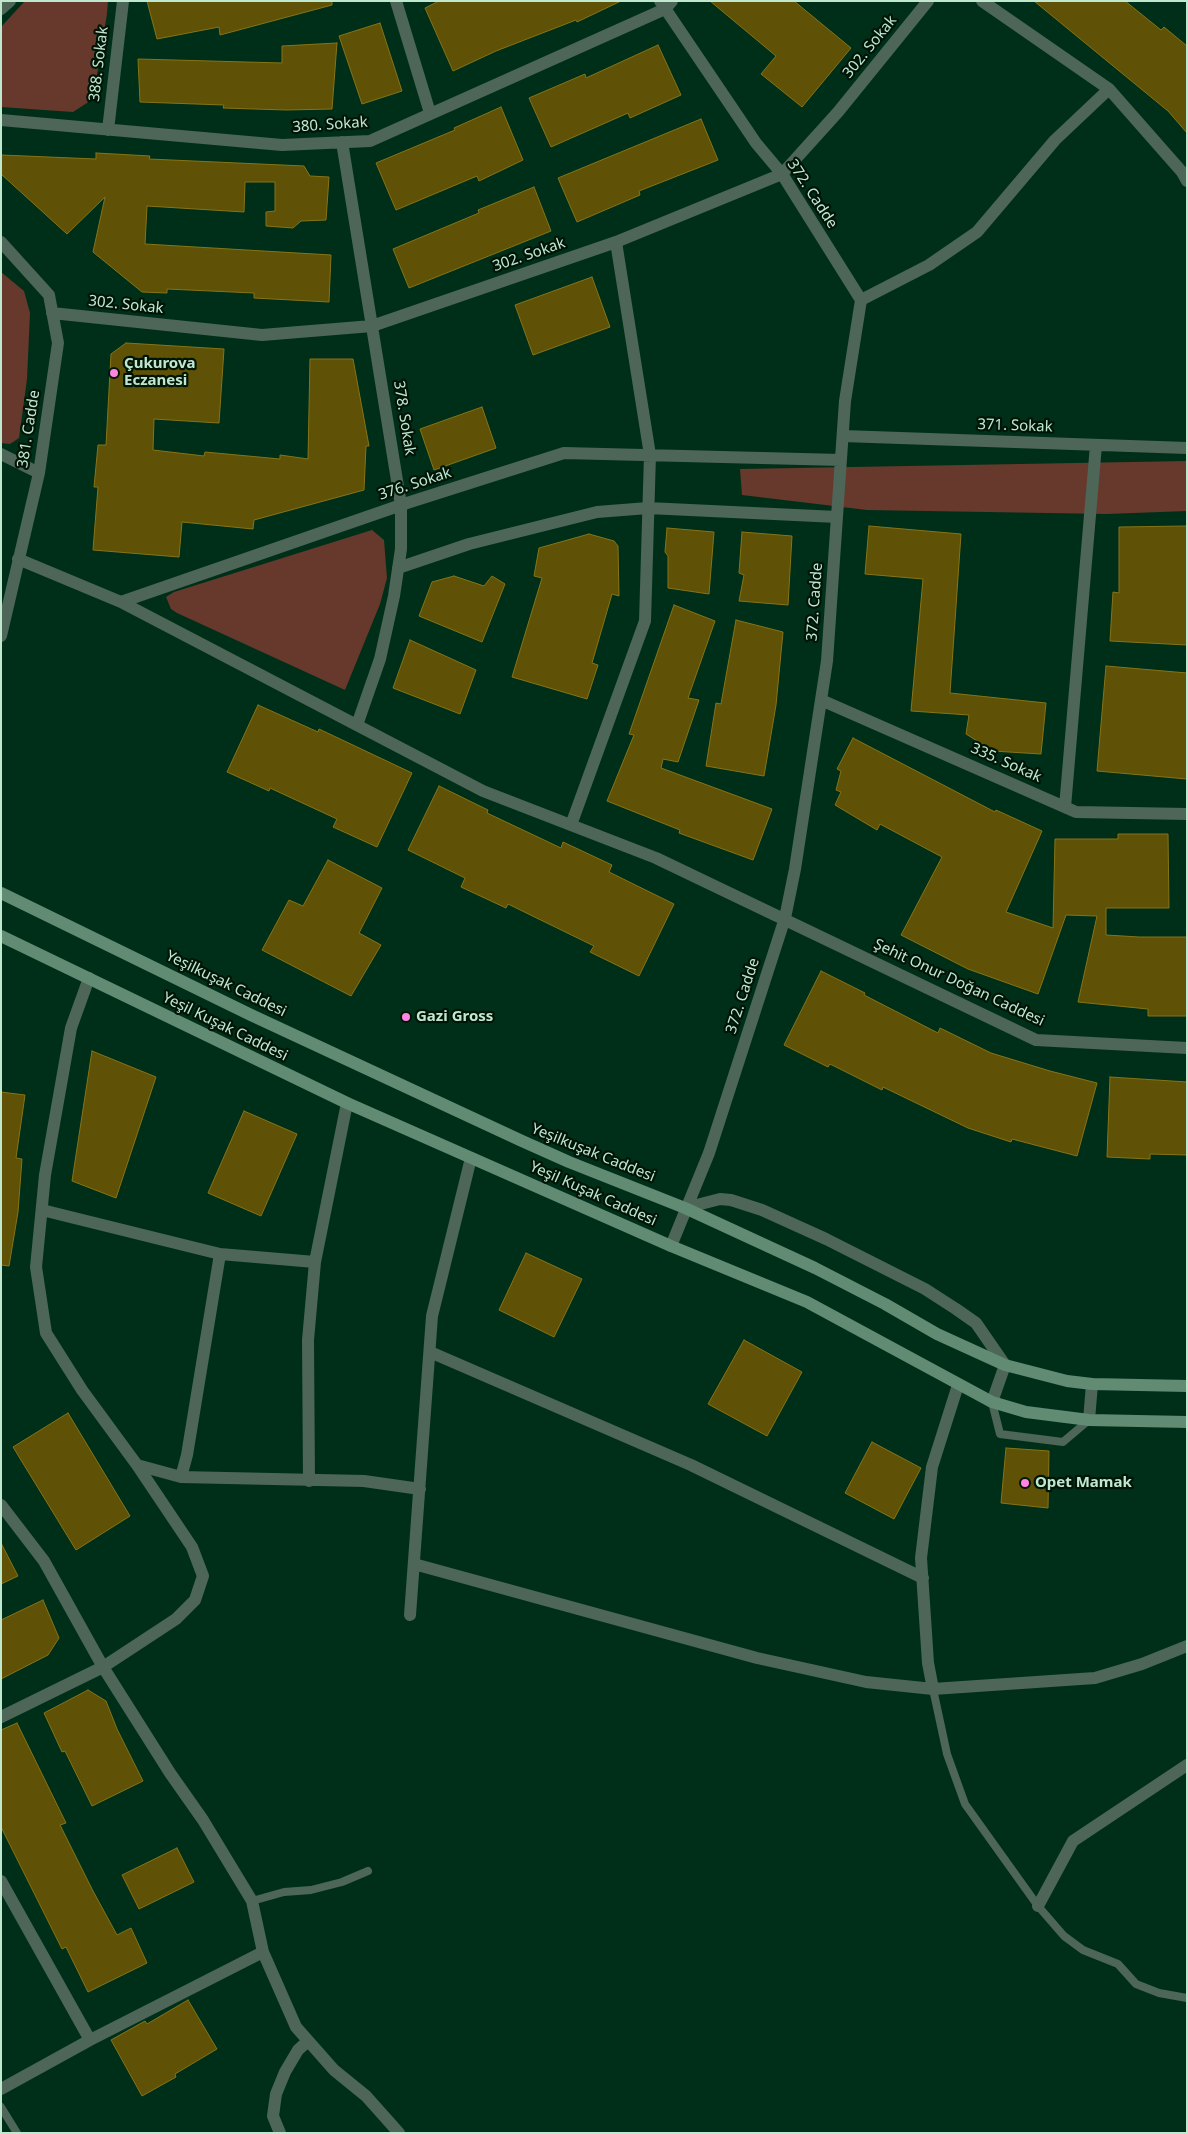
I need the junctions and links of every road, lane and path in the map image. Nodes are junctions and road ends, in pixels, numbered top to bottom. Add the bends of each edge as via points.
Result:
1 (10, 1) edge
2 (123, 1) edge
3 (396, 1) edge
4 (928, 1) edge
5 (982, 1) edge
6 (665, 4) edge
7 (1, 9) edge
8 (1108, 89) junction
9 (430, 113) junction
10 (1, 120) edge
11 (108, 130) junction
12 (342, 142) junction
13 (782, 174) junction
14 (1187, 181) edge
15 (1, 242) edge
16 (616, 242) junction
17 (861, 300) junction
18 (52, 313) junction
19 (372, 326) junction
20 (843, 436) junction
21 (1096, 445) junction
22 (1187, 448) edge
23 (1, 454) edge
24 (650, 455) junction
25 (841, 460) junction
26 (39, 473) junction
27 (401, 505) junction
28 (648, 508) junction
29 (837, 517) junction
30 (18, 559) junction
31 (398, 568) junction
32 (122, 602) junction
33 (1, 636) edge
34 (821, 700) junction
35 (357, 725) junction
36 (1065, 807) junction
37 (1187, 814) edge
38 (571, 825) junction
39 (1, 893) edge
40 (785, 918) junction
41 (1, 936) edge
42 (88, 978) junction
43 (1187, 1048) edge
44 (347, 1103) junction
45 (471, 1158) junction
46 (685, 1208) junction
47 (42, 1210) junction
48 (671, 1246) junction
49 (220, 1254) junction
50 (315, 1262) junction
51 (430, 1352) junction
52 (1005, 1365) junction
53 (1092, 1384) junction
54 (958, 1385) junction
55 (1187, 1386) edge
56 (992, 1402) junction
57 (1089, 1420) junction
58 (1187, 1422) edge
59 (137, 1465) junction
60 (181, 1477) junction
61 (309, 1481) junction
62 (420, 1489) junction
63 (1, 1505) edge
64 (414, 1564) junction
65 (922, 1578) junction
66 (410, 1615) dead end
67 (1187, 1646) edge
68 (103, 1667) junction
69 (933, 1689) junction
70 (1, 1717) edge
71 (1187, 1764) edge
72 (368, 1871) dead end
73 (1, 1881) edge
74 (252, 1901) junction
75 (1038, 1906) junction
76 (263, 1952) junction
77 (1187, 1998) edge
78 (90, 2040) junction
79 (308, 2041) junction
80 (1, 2090) edge
81 (1, 2108) edge
82 (17, 2133) edge
83 (280, 2133) edge
84 (399, 2133) edge

1 - 7 street
2 - 11 street, 388. Sokak
3 - 9 street
4 - 13 street, 302. Sokak via 838,112
5 - 8 street
6 - 9 street, 380. Sokak
6 - 13 street, 372. Cadde via 756,143
8 - 14 street
8 - 17 street via 1055,140 976,232 928,265
9 - 12 street, 380. Sokak via 370,141
10 - 11 street, 380. Sokak
11 - 12 street, 380. Sokak via 282,145
12 - 19 street, 378. Sokak
13 - 16 street, 302. Sokak
13 - 17 street, 372. Cadde
15 - 18 street, 381. Cadde via 49,295
16 - 19 street, 302. Sokak
16 - 24 street
17 - 20 street, 372. Cadde via 845,401
18 - 19 street, 302. Sokak via 262,335
18 - 26 street, 381. Cadde via 58,343
19 - 27 street, 378. Sokak
20 - 21 street, 371. Sokak
20 - 25 street, 372. Cadde
21 - 22 street, 371. Sokak
21 - 36 street
23 - 26 street
24 - 25 street, 376. Sokak
24 - 27 street, 376. Sokak via 564,453
24 - 28 street
25 - 29 street, 372. Cadde
26 - 30 street, 381. Cadde
27 - 31 street, 378. Sokak
27 - 32 street, 376. Sokak
28 - 29 street
28 - 31 street via 597,512 469,544
28 - 38 street via 645,621
29 - 34 street, 372. Cadde via 827,661
30 - 32 street
30 - 33 street, 381. Cadde
31 - 35 street, 378. Sokak via 380,658
32 - 35 street, Şehit Onur Doğan Caddesi
34 - 36 street, 335. Sokak
34 - 40 street, 372. Cadde
35 - 38 street, Şehit Onur Doğan Caddesi via 483,791
36 - 37 street, 335. Sokak via 1076,812
38 - 40 street, Şehit Onur Doğan Caddesi via 656,858
39 - 46 main road, Yeşilkuşak Caddesi via 251,1015 522,1141
40 - 43 street, Şehit Onur Doğan Caddesi via 1036,1040
40 - 46 street, 372. Cadde via 709,1153
41 - 42 main road, Yeşil Kuşak Caddesi
42 - 44 main road, Yeşil Kuşak Caddesi
42 - 47 street via 71,1028
44 - 45 main road, Yeşil Kuşak Caddesi
44 - 50 street
45 - 48 main road, Yeşil Kuşak Caddesi
45 - 51 street via 432,1316
46 - 48 street, 372. Cadde
46 - 52 main road, Yeşilkuşak Caddesi via 815,1268 937,1334
46 - 52 street via 708,1201 731,1200 762,1210 826,1239 925,1289 976,1323
47 - 49 street
47 - 59 street via 36,1267 46,1333 82,1390
48 - 54 main road, Yeşil Kuşak Caddesi via 807,1302
49 - 50 street
49 - 60 street
50 - 61 street via 308,1340
51 - 62 street
51 - 65 street via 691,1465
52 - 53 main road, Yeşilkuşak Caddesi
52 - 56 street
53 - 55 main road, Yeşilkuşak Caddesi
53 - 57 street
54 - 56 main road, Yeşil Kuşak Caddesi
54 - 65 street via 932,1467 921,1558
56 - 57 main road, Yeşil Kuşak Caddesi via 1026,1412
56 - 57 lane via 1000,1434 1062,1442
57 - 58 main road, Yeşil Kuşak Caddesi
59 - 60 street
59 - 68 street via 192,1547 203,1576 196,1600 176,1619
60 - 61 street
61 - 62 street via 364,1481
62 - 64 street
63 - 68 street via 44,1561
64 - 66 street
64 - 69 street via 757,1658 866,1682
65 - 69 street
67 - 69 street via 1095,1678
68 - 70 street
68 - 74 street
69 - 75 lane via 946,1754 965,1804
71 - 75 street via 1073,1841
72 - 74 lane via 319,1888 284,1892
73 - 78 street
74 - 76 street
75 - 77 lane via 1064,1936 1083,1950 1118,1964 1136,1984 1159,1994
76 - 78 street
76 - 79 street via 296,2027
78 - 80 street
79 - 83 street via 285,2072 276,2094 273,2116
79 - 84 street via 334,2070 366,2096
81 - 82 lane

